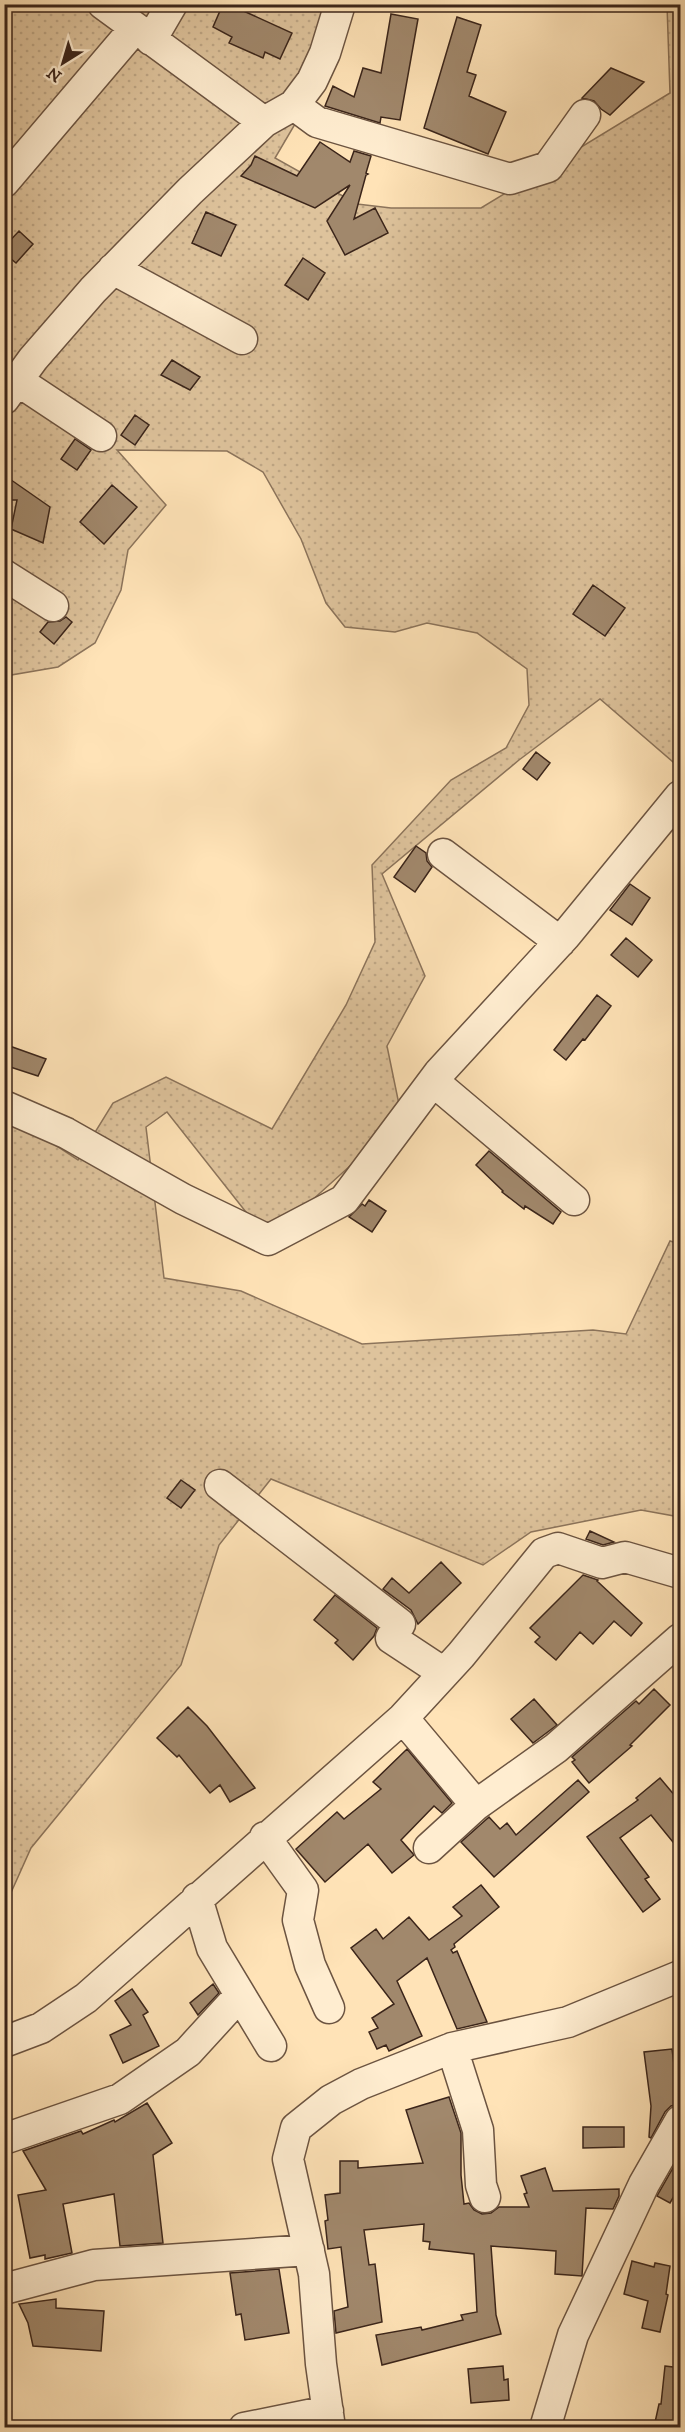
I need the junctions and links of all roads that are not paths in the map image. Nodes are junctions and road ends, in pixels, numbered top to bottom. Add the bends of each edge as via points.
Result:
1 (103, 4) edge
2 (172, 4) edge
3 (340, 4) edge
4 (143, 34) junction
5 (294, 105) junction
6 (585, 115) dead end
7 (264, 122) junction
8 (4, 182) edge
9 (113, 269) junction
10 (242, 339) dead end
11 (11, 390) edge
12 (101, 436) dead end
13 (4, 575) edge
14 (53, 606) dead end
15 (681, 796) edge
16 (443, 854) dead end
17 (560, 942) junction
18 (434, 1081) junction
19 (4, 1106) edge
20 (574, 1200) dead end
21 (220, 1485) dead end
22 (680, 1573) edge
23 (681, 1639) edge
24 (444, 1673) junction
25 (403, 1718) junction
26 (476, 1805) junction
27 (266, 1837) junction
28 (429, 1848) dead end
29 (197, 1898) junction
30 (681, 1976) edge
31 (240, 1995) junction
32 (329, 2008) dead end
33 (4, 2042) edge
34 (271, 2046) dead end
35 (452, 2048) junction
36 (681, 2121) edge
37 (4, 2139) edge
38 (484, 2197) dead end
39 (309, 2250) junction
40 (4, 2289) edge
41 (329, 2419) edge
42 (244, 2427) edge
43 (545, 2427) edge

1 - 4 street
2 - 4 street
3 - 5 street via 312,81
4 - 7 street
4 - 8 street
5 - 6 street via 317,122 510,179 548,167
5 - 7 street
7 - 9 street
9 - 10 street
9 - 11 street via 33,359
11 - 12 street
13 - 14 street
15 - 17 street
16 - 17 street
17 - 18 street
18 - 19 street via 344,1200 268,1240 183,1199 66,1133
18 - 20 street
21 - 24 street via 400,1624 391,1638
22 - 24 street via 625,1557 602,1563 558,1548 550,1550
23 - 26 street via 556,1748
24 - 25 street
25 - 26 street
25 - 27 street
26 - 28 street
27 - 29 street
27 - 32 street via 303,1890 298,1920 310,1965
29 - 31 street via 212,1947
29 - 33 street via 86,1998 41,2028
30 - 35 street via 568,2022
31 - 34 street
31 - 37 street via 188,2052 120,2099
35 - 38 street via 478,2130
35 - 39 street via 361,2084 331,2100 296,2128 288,2159
36 - 43 street via 644,2184 573,2335
39 - 40 street via 94,2265
39 - 41 street
41 - 42 street

